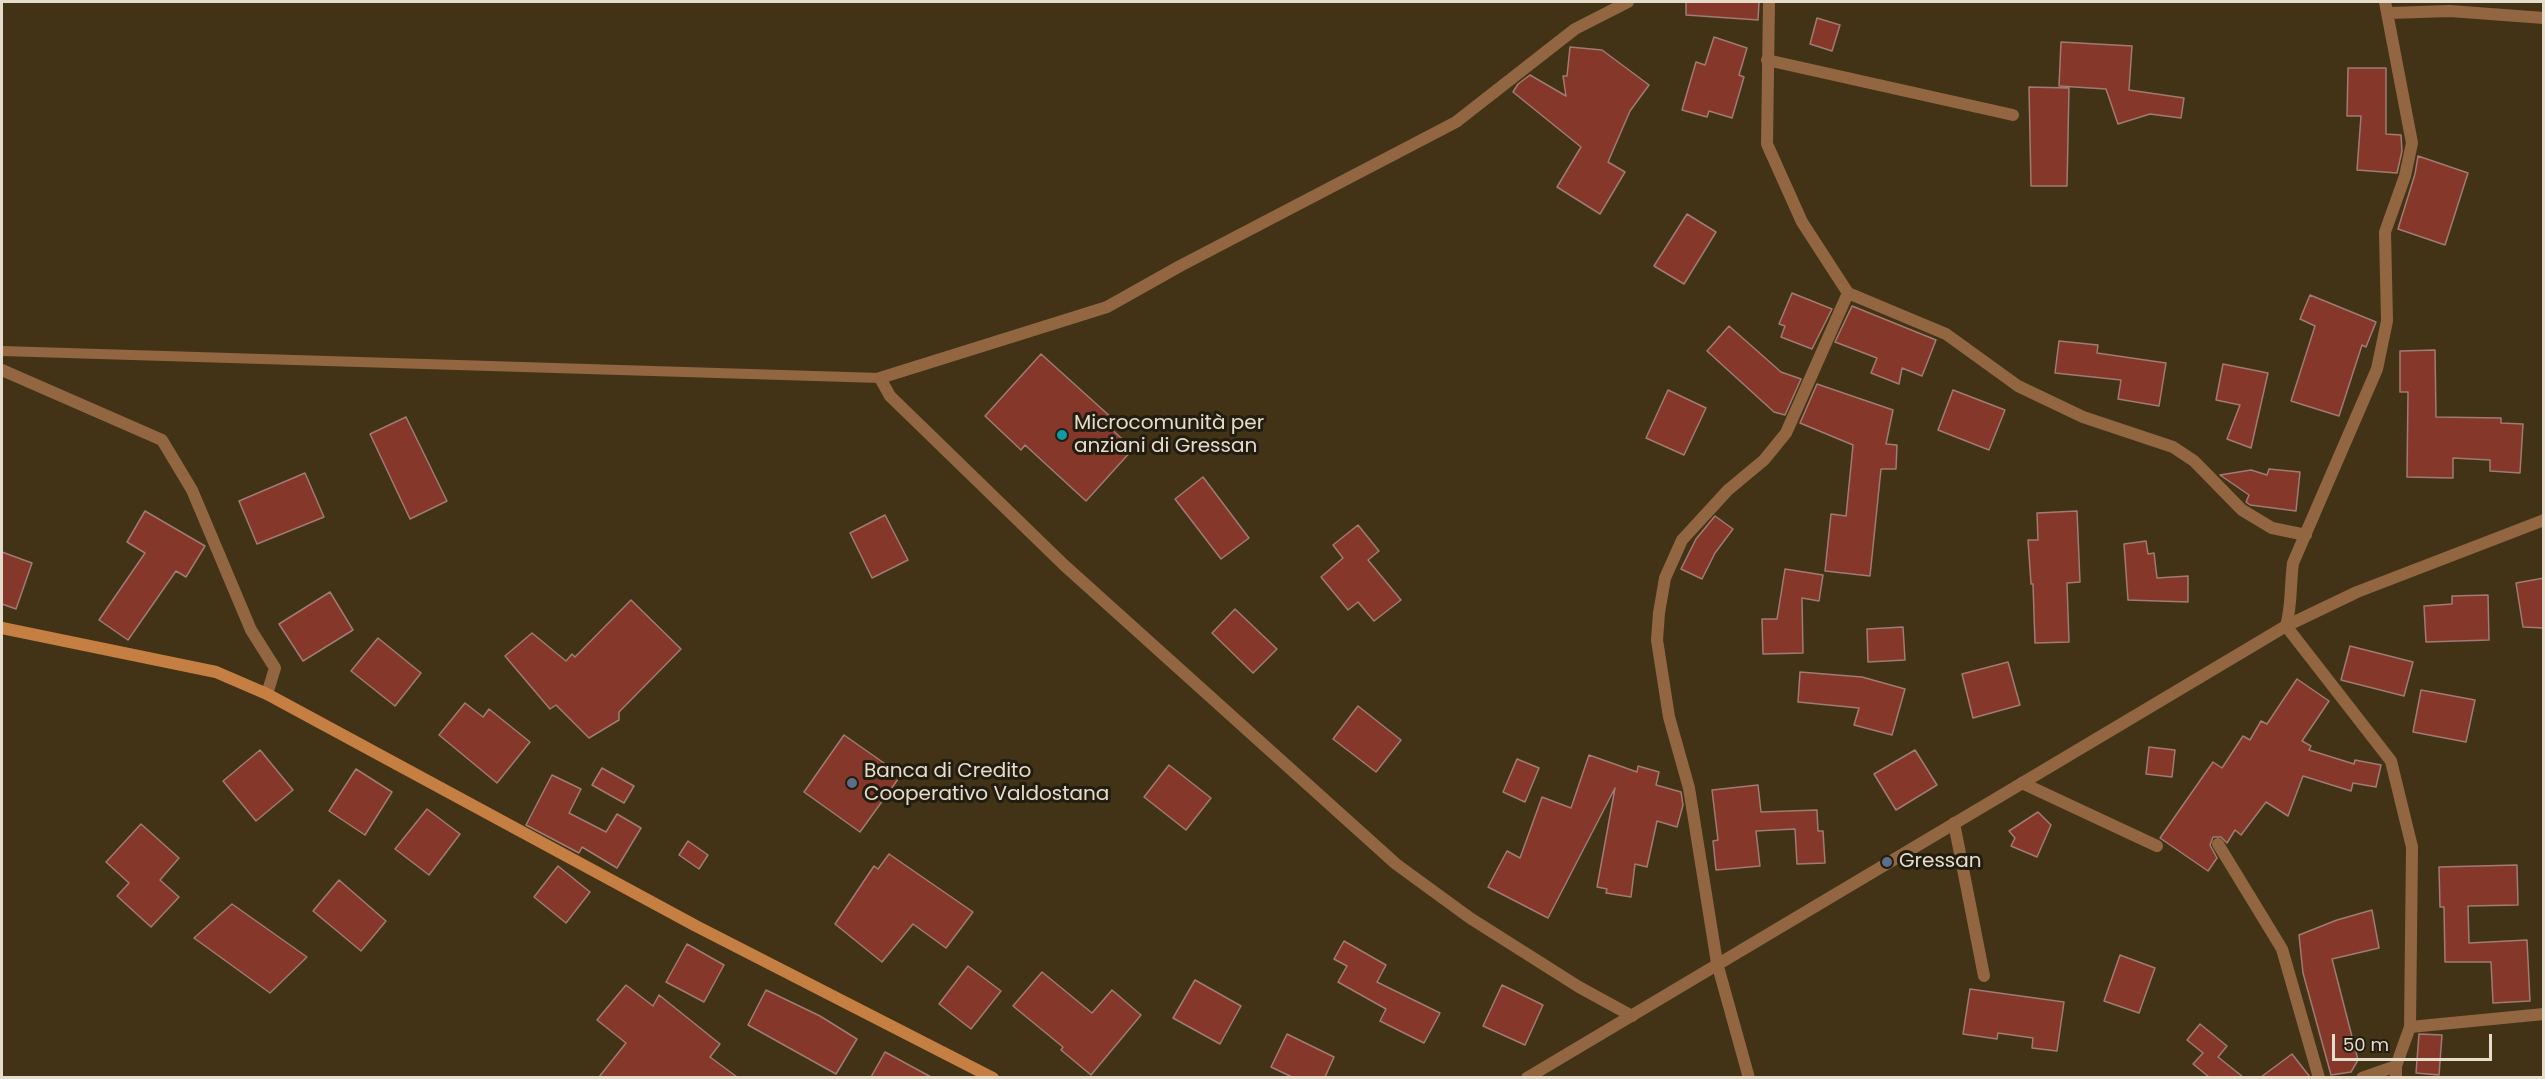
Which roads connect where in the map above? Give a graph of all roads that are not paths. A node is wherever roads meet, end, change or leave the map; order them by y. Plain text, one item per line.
1 (1628, 2) edge
2 (1769, 2) edge
3 (2387, 7) edge
4 (2544, 18) edge
5 (1767, 60) junction
6 (2013, 115) dead end
7 (1848, 293) junction
8 (2, 351) edge
9 (2, 370) edge
10 (880, 378) junction
11 (2544, 520) edge
12 (2306, 536) junction
13 (2286, 626) junction
14 (2, 628) edge
15 (267, 694) junction
16 (2022, 783) junction
17 (1954, 823) junction
18 (2218, 844) dead end
19 (2157, 846) dead end
20 (1717, 963) junction
21 (1984, 976) dead end
22 (2544, 1014) edge
23 (1632, 1016) junction
24 (2410, 1027) junction
25 (2396, 1072) edge
26 (975, 1074) edge
27 (993, 1077) edge
28 (1527, 1077) edge
29 (1749, 1077) edge
30 (2319, 1077) edge
31 (2362, 1077) edge

1 - 10 street
2 - 5 street
3 - 4 street
3 - 12 street
5 - 6 street
5 - 7 street
7 - 12 street
7 - 20 street
8 - 10 lane
9 - 15 street
10 - 23 street
11 - 13 street
12 - 13 street
13 - 16 street
13 - 24 street
14 - 15 main road
15 - 26 main road
16 - 17 street
16 - 19 street
17 - 20 street
17 - 21 street
18 - 30 street
20 - 23 street
20 - 29 street
22 - 24 street
23 - 28 street
24 - 25 street
25 - 31 street
26 - 27 main road

